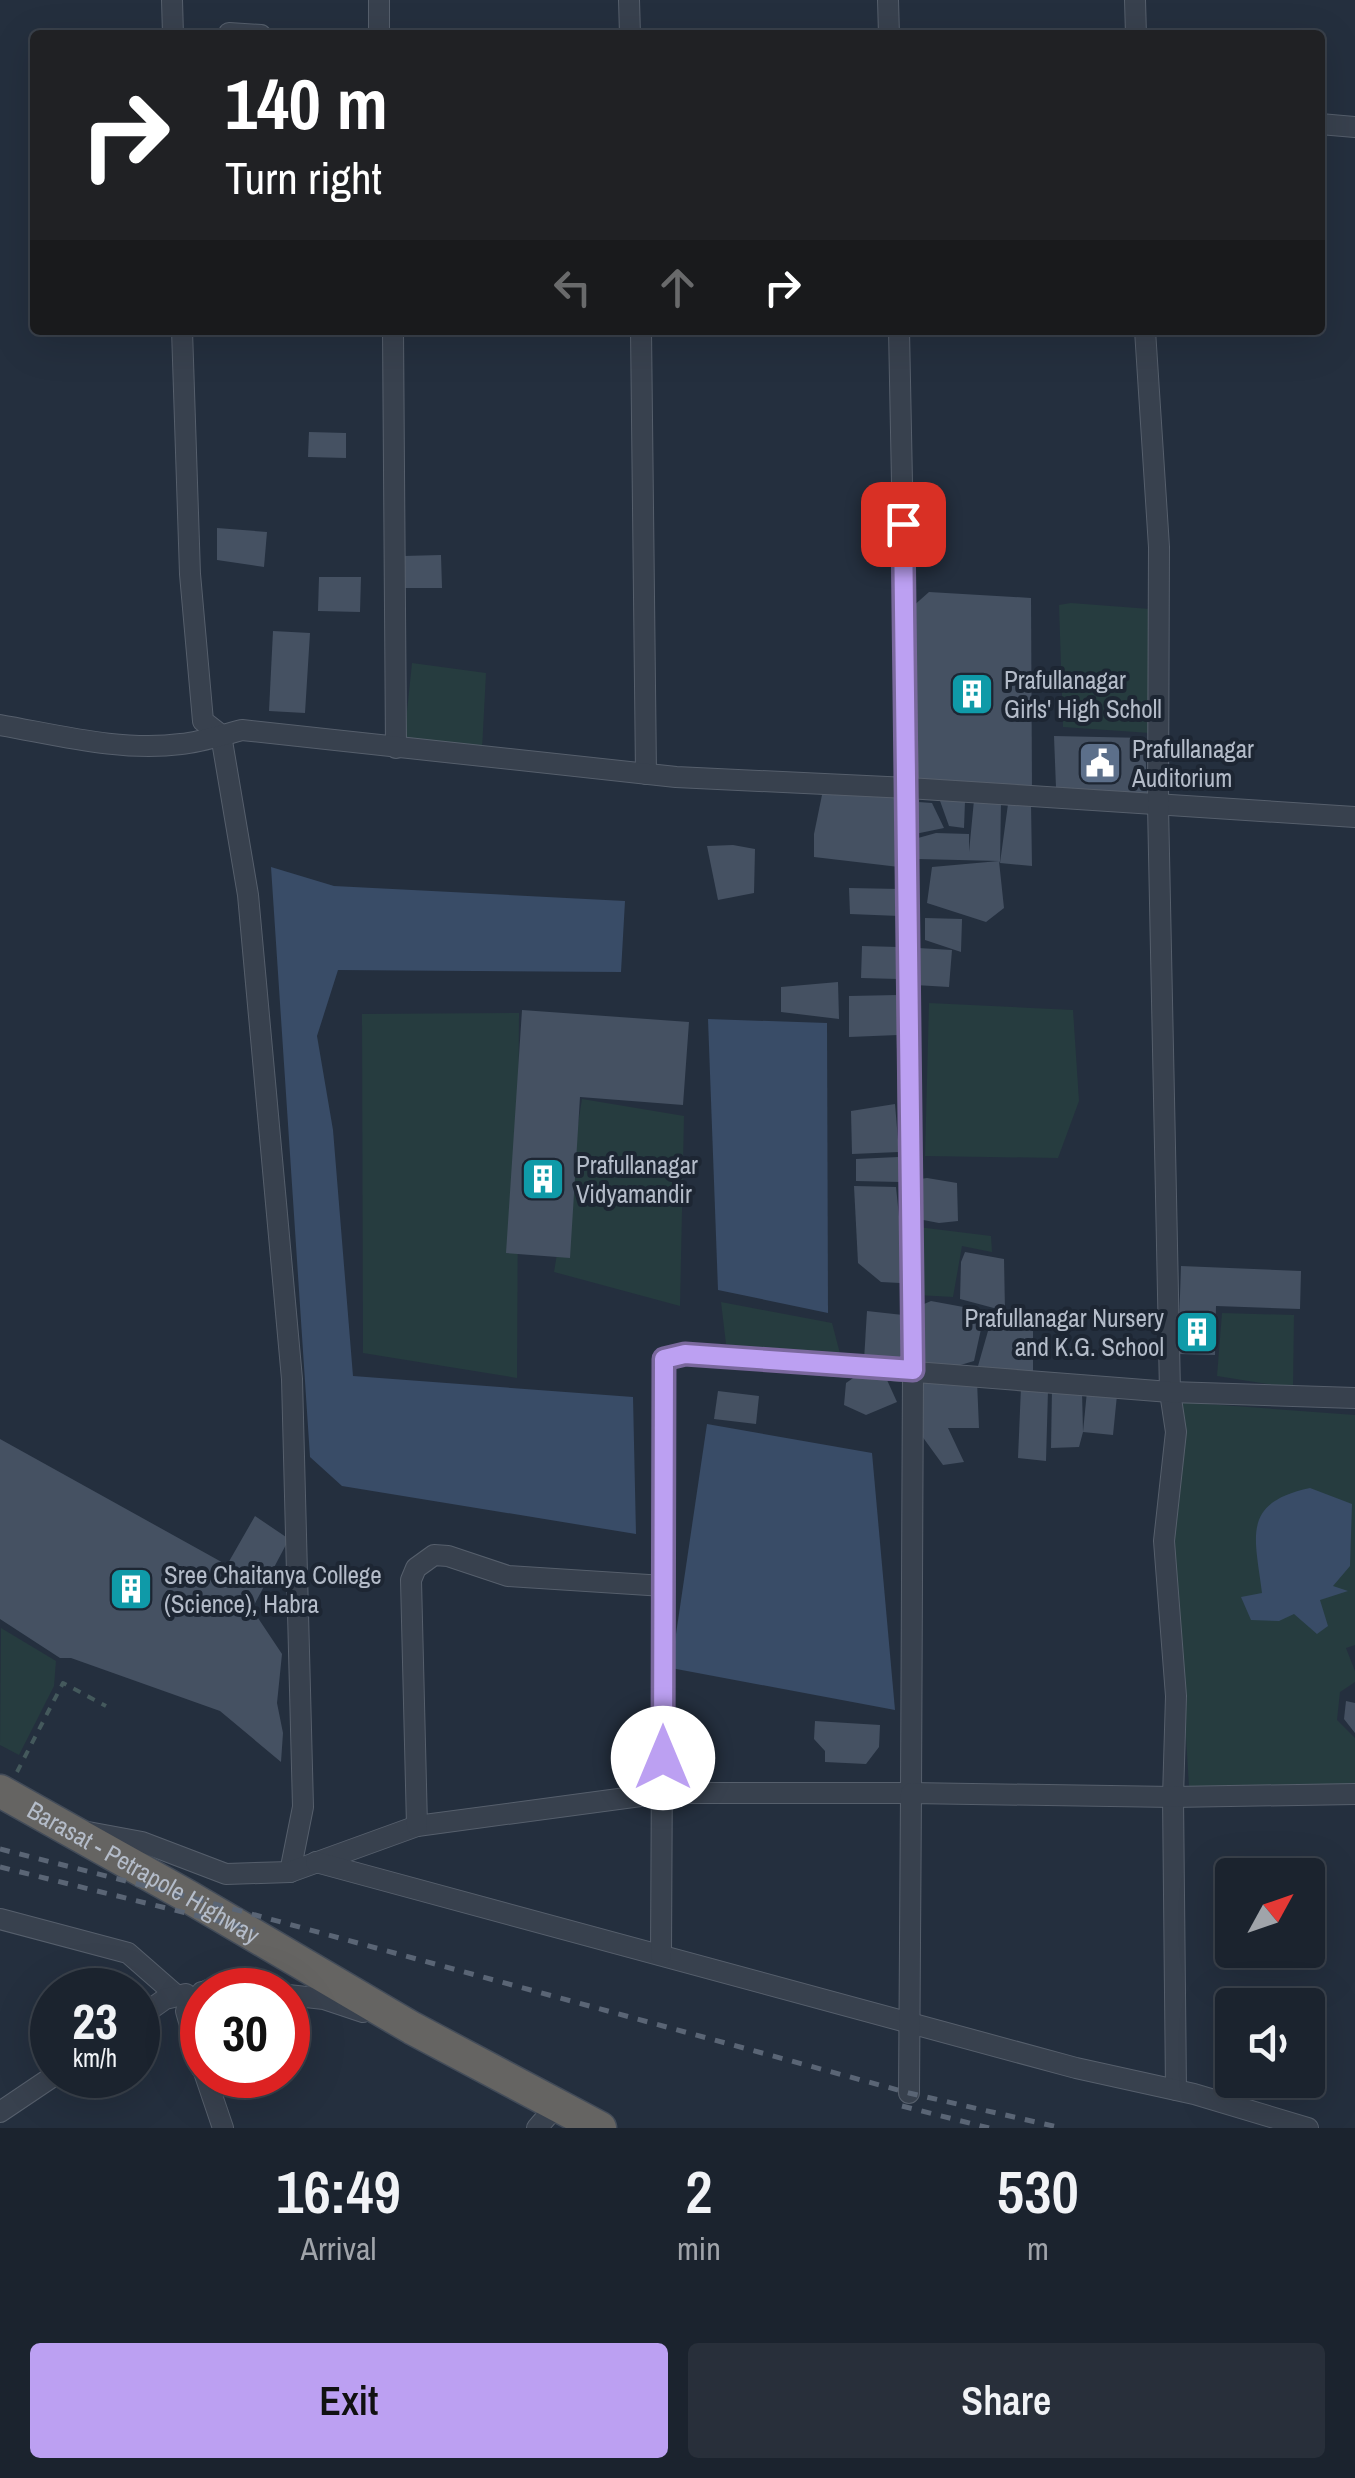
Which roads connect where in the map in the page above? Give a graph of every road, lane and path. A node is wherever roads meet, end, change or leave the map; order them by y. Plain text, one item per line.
1 (172, 0) edge
2 (378, 0) edge
3 (629, 0) edge
4 (888, 0) edge
5 (1134, 0) edge
6 (173, 30) edge
7 (379, 30) edge
8 (630, 30) edge
9 (889, 30) edge
10 (1136, 30) edge
11 (1325, 124) edge
12 (1355, 126) edge
13 (182, 335) edge
14 (393, 335) edge
15 (641, 335) edge
16 (898, 335) edge
17 (1145, 335) edge
18 (0, 725) edge
19 (222, 735) junction
20 (396, 748) junction
21 (646, 774) junction
22 (908, 788) junction
23 (1158, 805) junction
24 (1355, 816) edge
25 (913, 1370) junction
26 (1170, 1392) junction
27 (1355, 1398) edge
28 (664, 1586) junction
29 (106, 1706) dead end
30 (3, 1792) edge
31 (663, 1793) junction
32 (911, 1793) junction
33 (1355, 1794) edge
34 (1173, 1797) junction
35 (417, 1826) junction
36 (66, 1829) junction
37 (316, 1862) junction
38 (290, 1872) junction
39 (0, 1919) edge
40 (662, 1955) junction
41 (176, 1995) junction
42 (180, 1995) edge
43 (310, 1997) edge
44 (160, 2005) edge
45 (909, 2021) junction
46 (412, 2028) junction
47 (1176, 2090) junction
48 (30, 2091) edge
49 (909, 2093) dead end
50 (213, 2098) edge
51 (0, 2112) edge
52 (547, 2116) edge
53 (223, 2128) edge
54 (600, 2128) edge
55 (1308, 2128) edge

1 - 6 street
2 - 7 street
3 - 8 street
4 - 9 street
5 - 10 street
11 - 12 street
13 - 19 street
14 - 20 street
15 - 21 street
16 - 22 street
17 - 23 street
18 - 19 street
19 - 20 street
19 - 38 street
20 - 21 street
21 - 22 street
22 - 23 street
22 - 25 street
23 - 24 street
23 - 26 street
25 - 26 street
25 - 28 street
25 - 32 street
26 - 27 street
26 - 34 street
28 - 31 street
28 - 35 street
29 - 30 path
30 - 36 highway, Barasat - Petrapole Highway
31 - 32 street
31 - 35 street
31 - 40 street
32 - 34 street
32 - 45 street
33 - 34 street
34 - 47 street
35 - 37 street
36 - 38 street
36 - 46 highway, Barasat - Petrapole Highway
37 - 38 street
37 - 40 street
39 - 41 street
40 - 45 street
41 - 42 street
41 - 44 street
43 - 46 street
45 - 47 street
45 - 49 street
46 - 52 highway, Barasat - Petrapole Highway
47 - 55 street
48 - 51 street
50 - 53 street
52 - 54 highway, Barasat - Petrapole Highway

